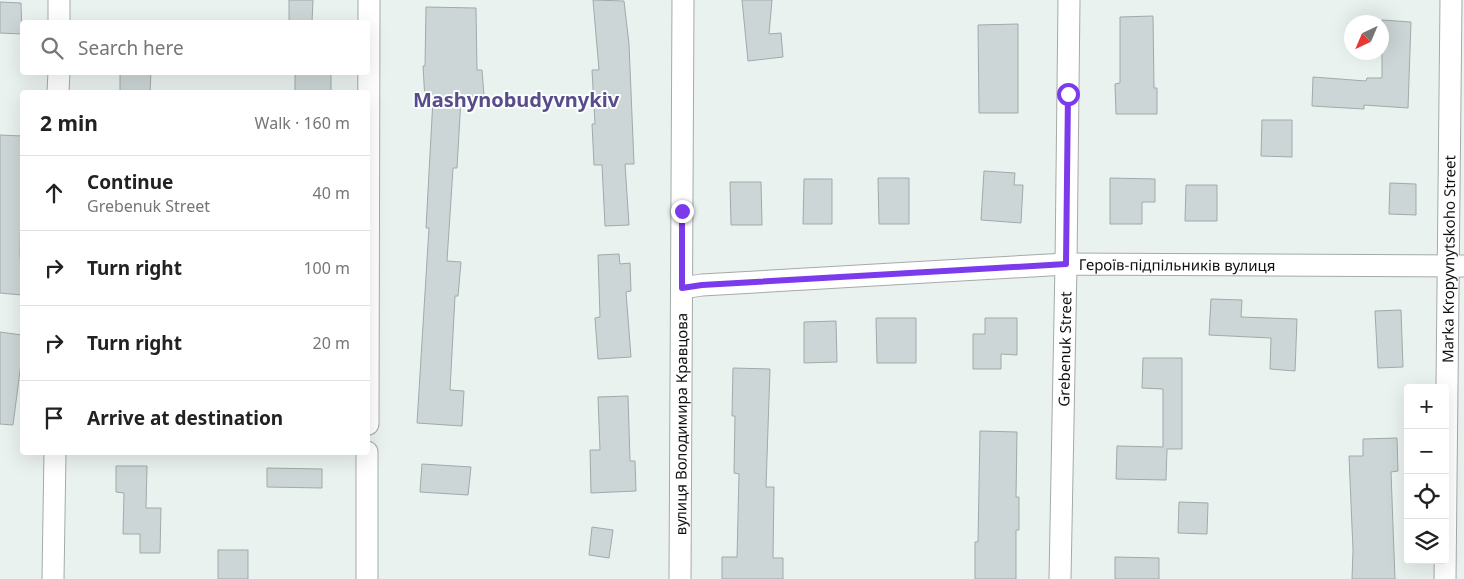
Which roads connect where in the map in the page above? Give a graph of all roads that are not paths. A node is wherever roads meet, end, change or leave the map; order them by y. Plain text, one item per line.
1 (59, 0) edge
2 (369, 0) edge
3 (683, 0) edge
4 (1070, 0) edge
5 (1451, 0) edge
6 (59, 20) edge
7 (369, 20) edge
8 (59, 75) edge
9 (369, 75) edge
10 (58, 90) edge
11 (369, 90) edge
12 (1066, 264) junction
13 (1456, 266) edge
14 (682, 288) junction
15 (55, 455) edge
16 (367, 455) edge
17 (53, 579) edge
18 (367, 579) edge
19 (680, 579) edge
20 (1060, 579) edge
21 (1446, 579) edge

1 - 6 street
2 - 7 street
3 - 14 street, вулиця Володимира Кравцова
4 - 12 street, Grebenuk Street
5 - 13 street, Marka Kropyvnytskoho Street
8 - 10 street
9 - 11 street
12 - 13 street, Героїв-підпільників вулиця
12 - 14 street, Героїв-підпільників вулиця
12 - 20 street, Grebenuk Street
13 - 21 street, Marka Kropyvnytskoho Street
14 - 19 street, вулиця Володимира Кравцова
15 - 17 street
16 - 18 street

